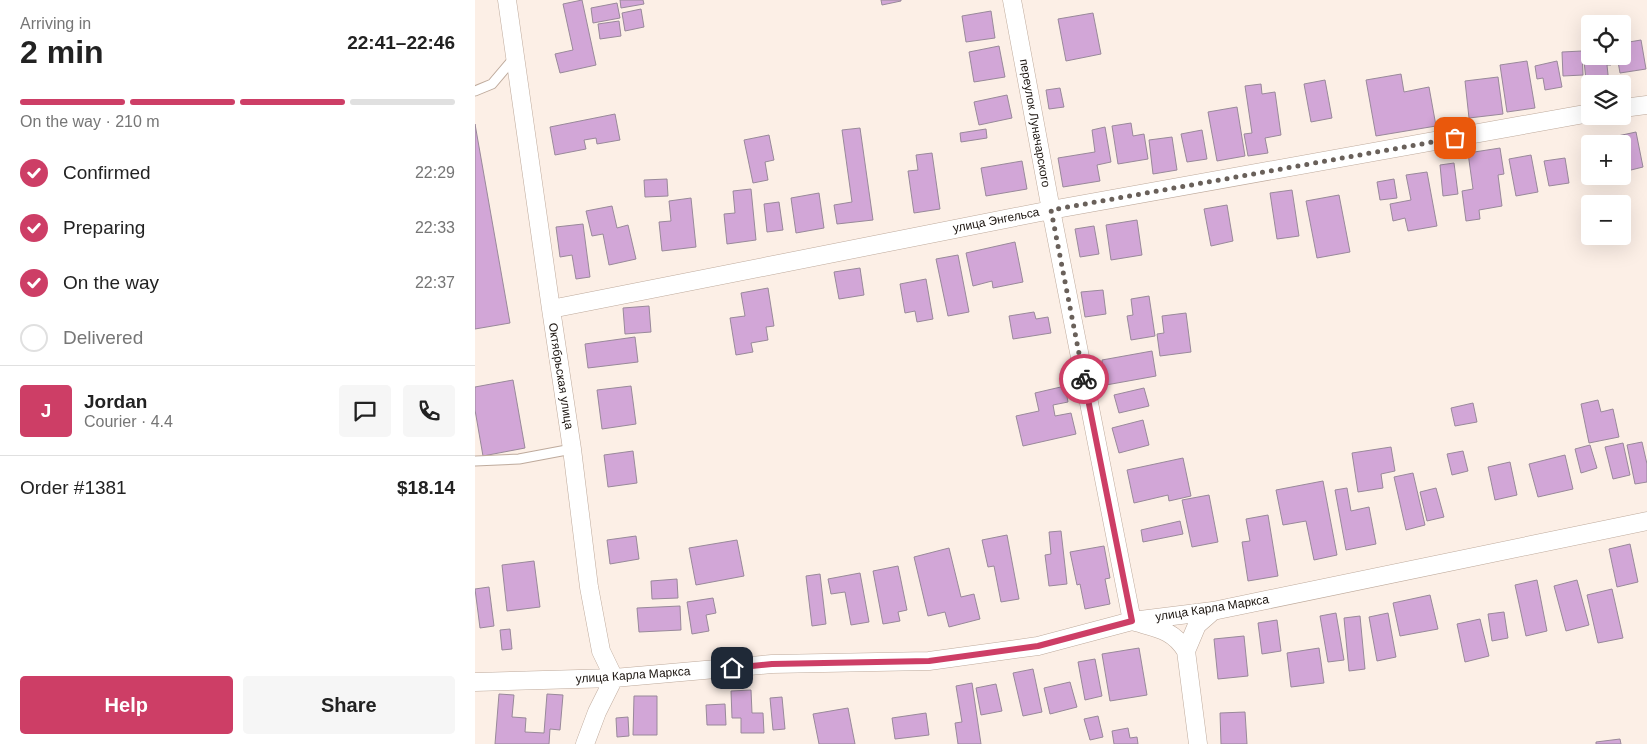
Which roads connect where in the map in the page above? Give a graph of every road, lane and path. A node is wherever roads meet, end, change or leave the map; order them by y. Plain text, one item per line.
1 (507, 0) edge
2 (1012, 0) edge
3 (515, 56) junction
4 (475, 91) edge
5 (1647, 105) edge
6 (1631, 107) edge
7 (1581, 115) edge
8 (1051, 210) junction
9 (551, 308) junction
10 (572, 449) junction
11 (475, 461) edge
12 (1647, 521) edge
13 (1213, 611) junction
14 (1132, 621) junction
15 (1186, 651) junction
16 (613, 678) junction
17 (475, 682) edge
18 (585, 744) edge
19 (1198, 744) edge

1 - 3 street, Октябрьская улица
2 - 8 street, переулок Луначарского
3 - 4 lane
3 - 9 street, Октябрьская улица
5 - 6 street
7 - 8 street, улица Энгельса
8 - 9 street, улица Энгельса
8 - 14 street, переулок Луначарского
9 - 10 street, Октябрьская улица
10 - 11 lane
10 - 16 street, Октябрьская улица
12 - 13 street, улица Карла Маркса
13 - 14 street, улица Карла Маркса
13 - 15 street
14 - 15 street
14 - 16 street, улица Карла Маркса
15 - 19 street
16 - 17 street, улица Карла Маркса
16 - 18 street

